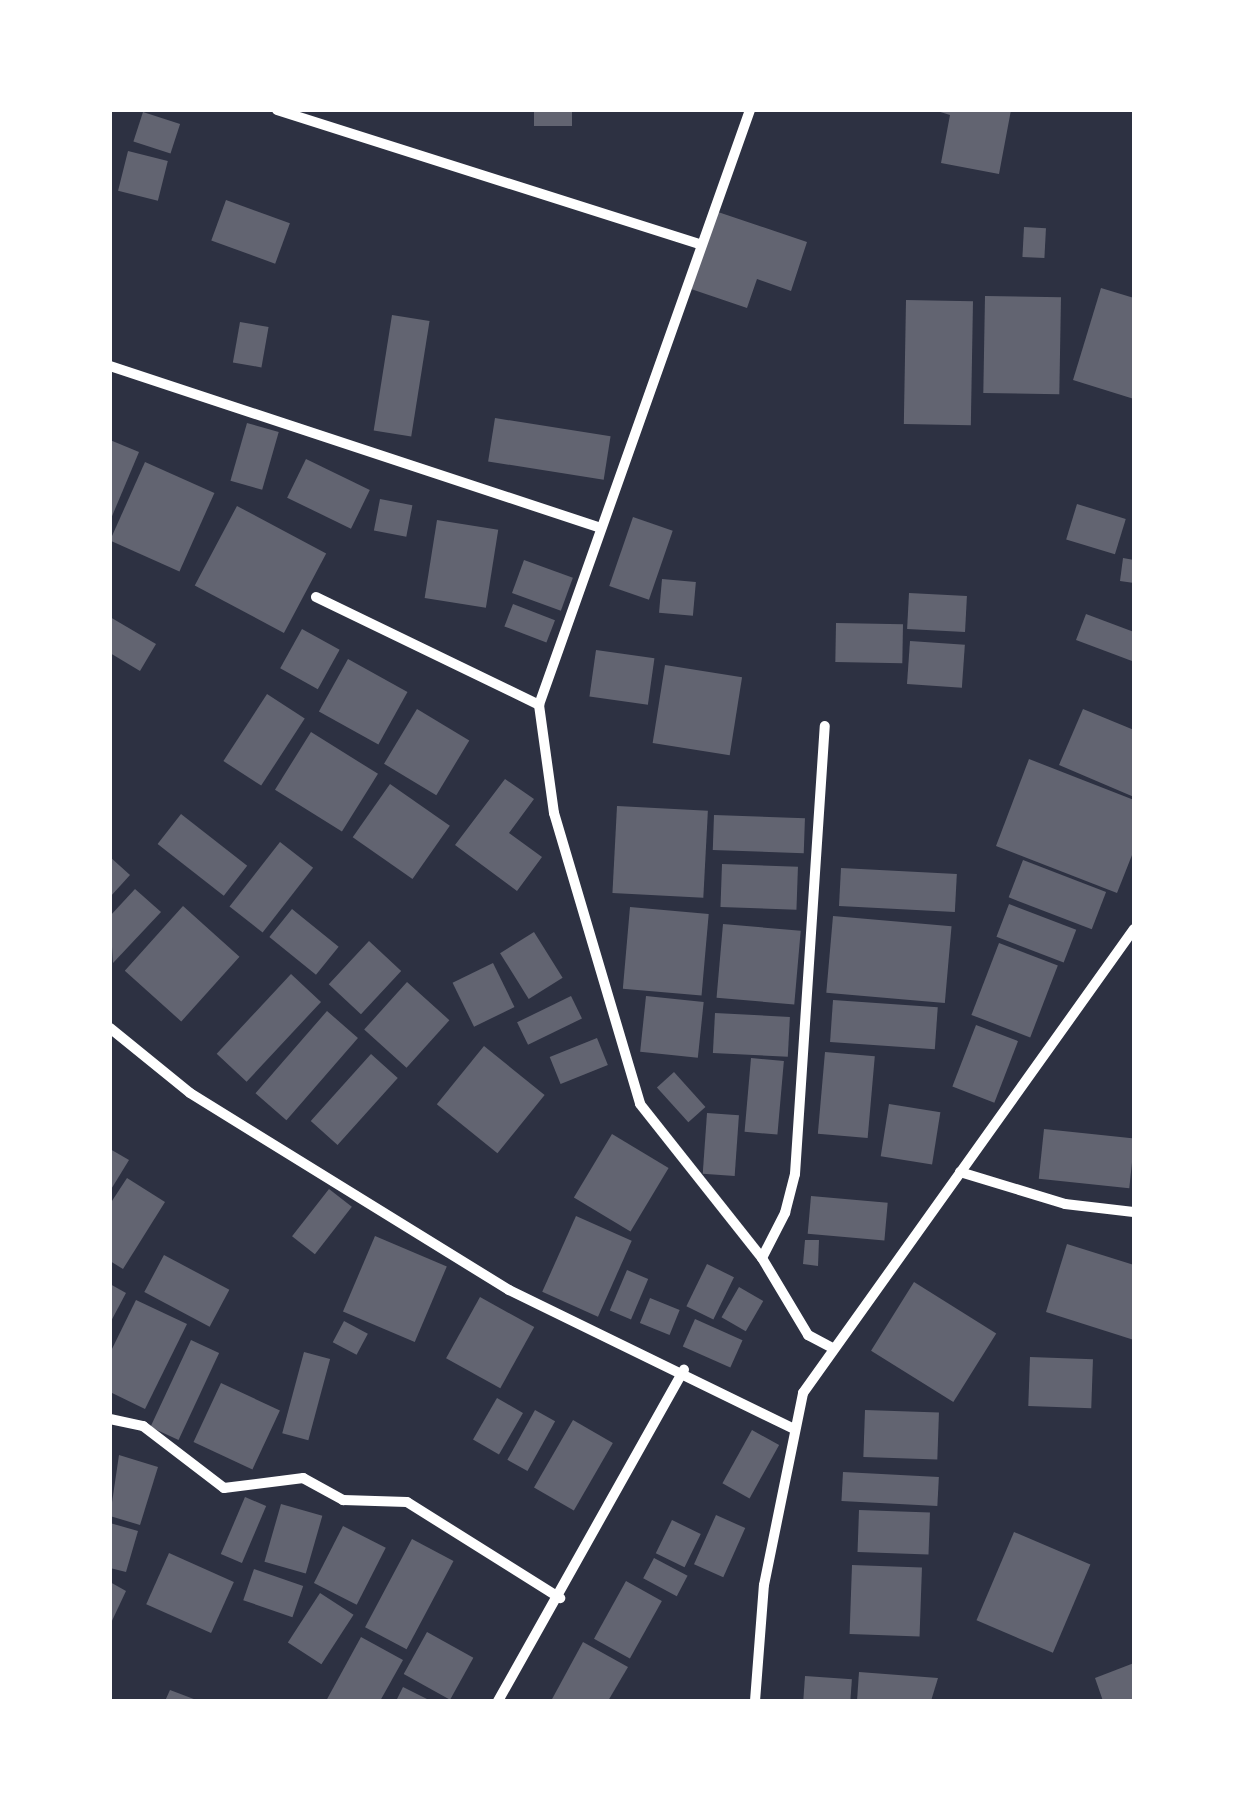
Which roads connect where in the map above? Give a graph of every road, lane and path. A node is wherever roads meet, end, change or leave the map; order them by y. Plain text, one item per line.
1 (277, 110) edge
2 (750, 110) edge
3 (699, 244) junction
4 (110, 366) edge
5 (602, 528) junction
6 (316, 597) dead end
7 (538, 705) junction
8 (825, 726) dead end
9 (1134, 929) edge
10 (110, 1028) edge
11 (960, 1172) junction
12 (1134, 1212) edge
13 (762, 1258) junction
14 (832, 1348) junction
15 (684, 1370) junction
16 (110, 1419) edge
17 (792, 1428) junction
18 (560, 1598) junction
19 (498, 1701) edge
20 (755, 1701) edge

1 - 3 street
2 - 3 street
3 - 5 street
4 - 5 street
5 - 7 street
6 - 7 street
7 - 13 street
8 - 13 street
9 - 11 street
10 - 15 street
11 - 12 street
11 - 14 street
13 - 14 street
14 - 17 street
15 - 17 street
15 - 18 street
16 - 18 street
17 - 20 street
18 - 19 street

